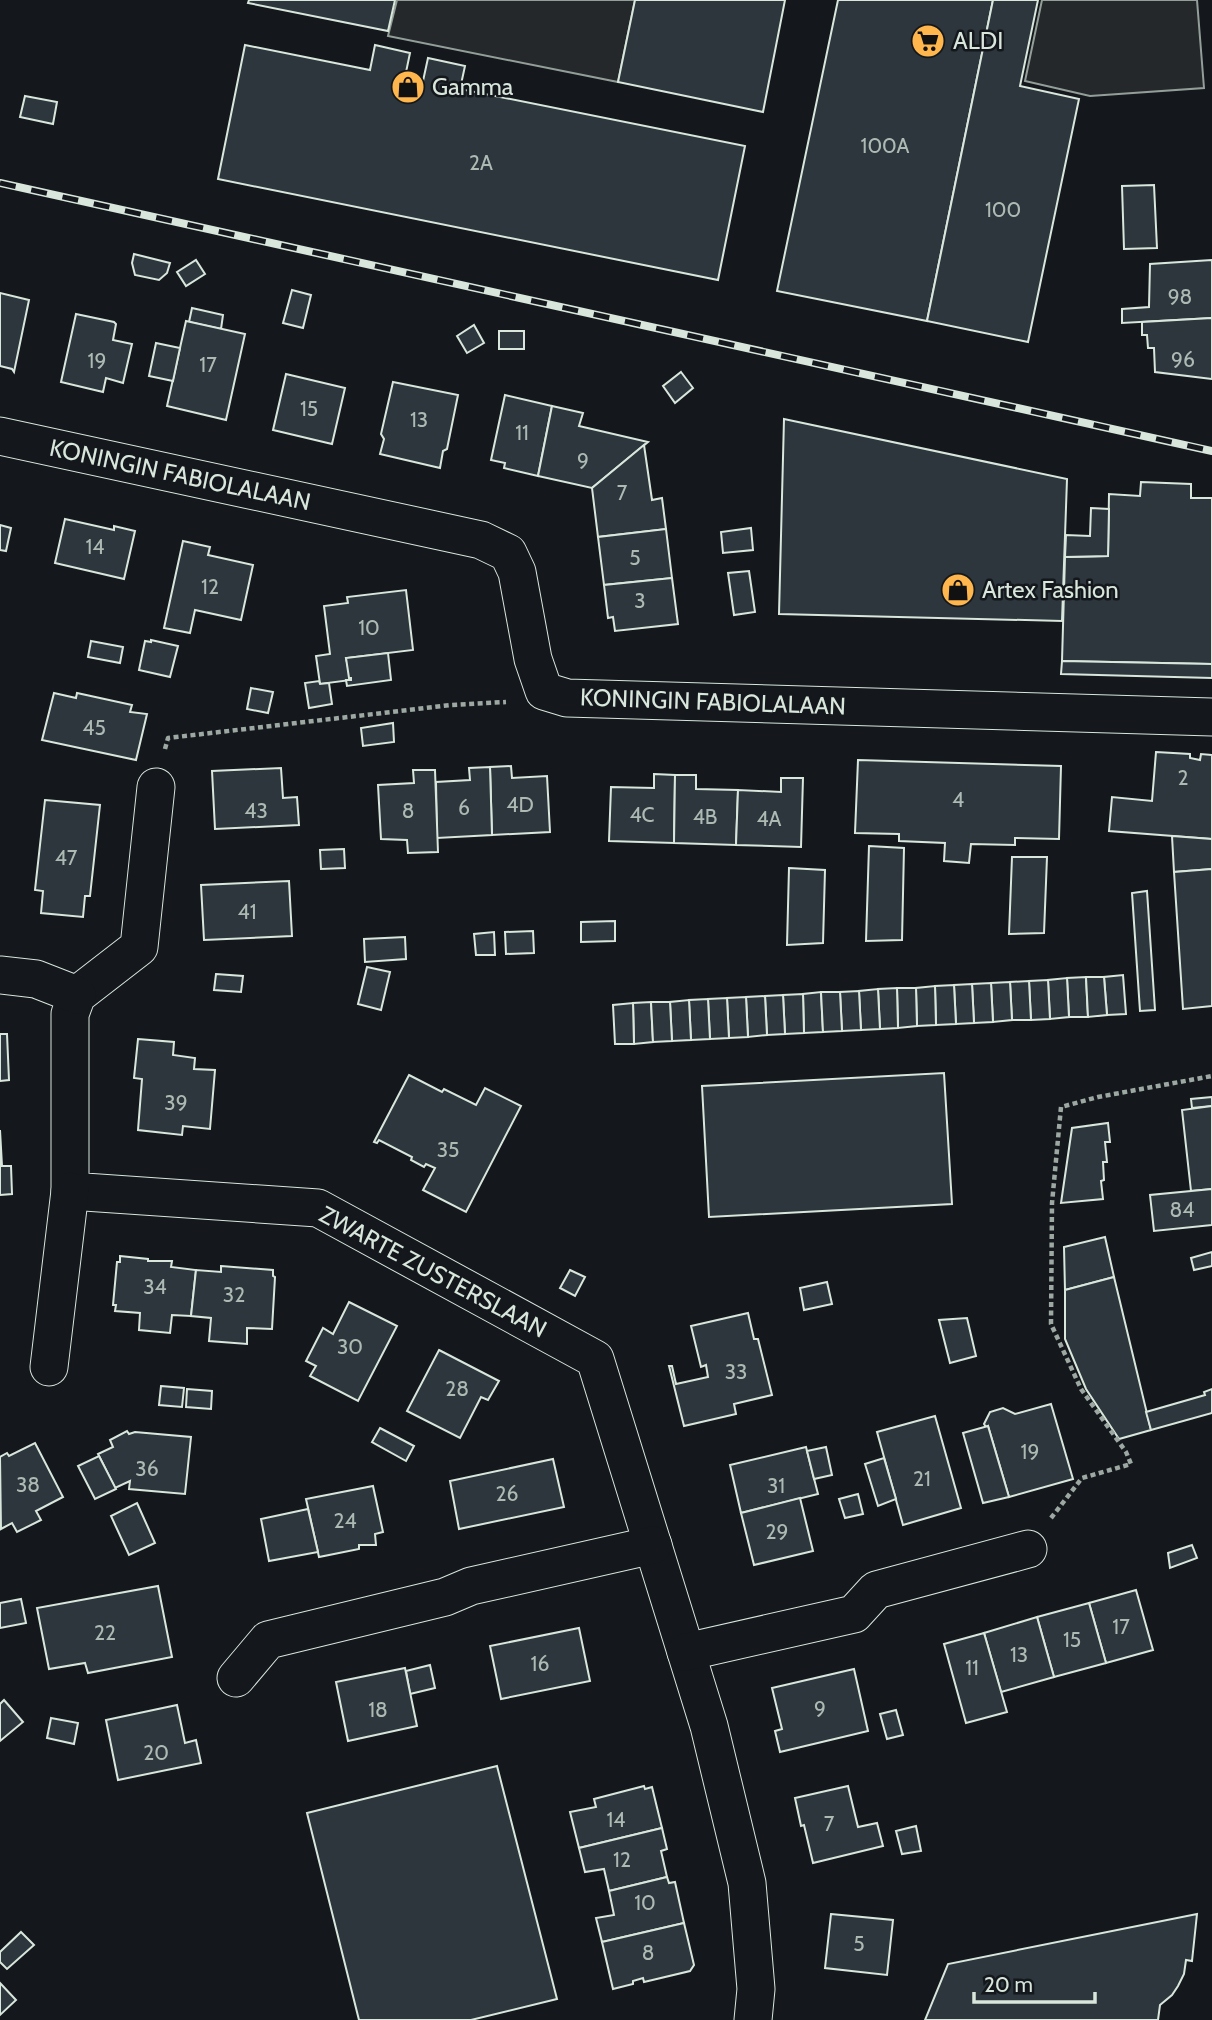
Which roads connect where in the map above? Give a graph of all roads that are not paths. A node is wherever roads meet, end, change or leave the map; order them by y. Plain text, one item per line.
1 (0, 436) edge
2 (1212, 716) edge
3 (156, 787) road end
4 (0, 975) edge
5 (77, 995) junction
6 (70, 1191) junction
7 (49, 1367) dead end
8 (653, 1545) junction
9 (1028, 1549) road end
10 (686, 1652) junction
11 (236, 1678) dead end
12 (753, 2020) edge

1 - 2 street, KONINGIN FABIOLALAAN
3 - 5 street
4 - 5 street
5 - 6 street
6 - 7 street
6 - 8 street, ZWARTE ZUSTERSLAAN
8 - 10 street, ZWARTE ZUSTERSLAAN
8 - 11 street
9 - 10 street
10 - 12 street, ZWARTE ZUSTERSLAAN

